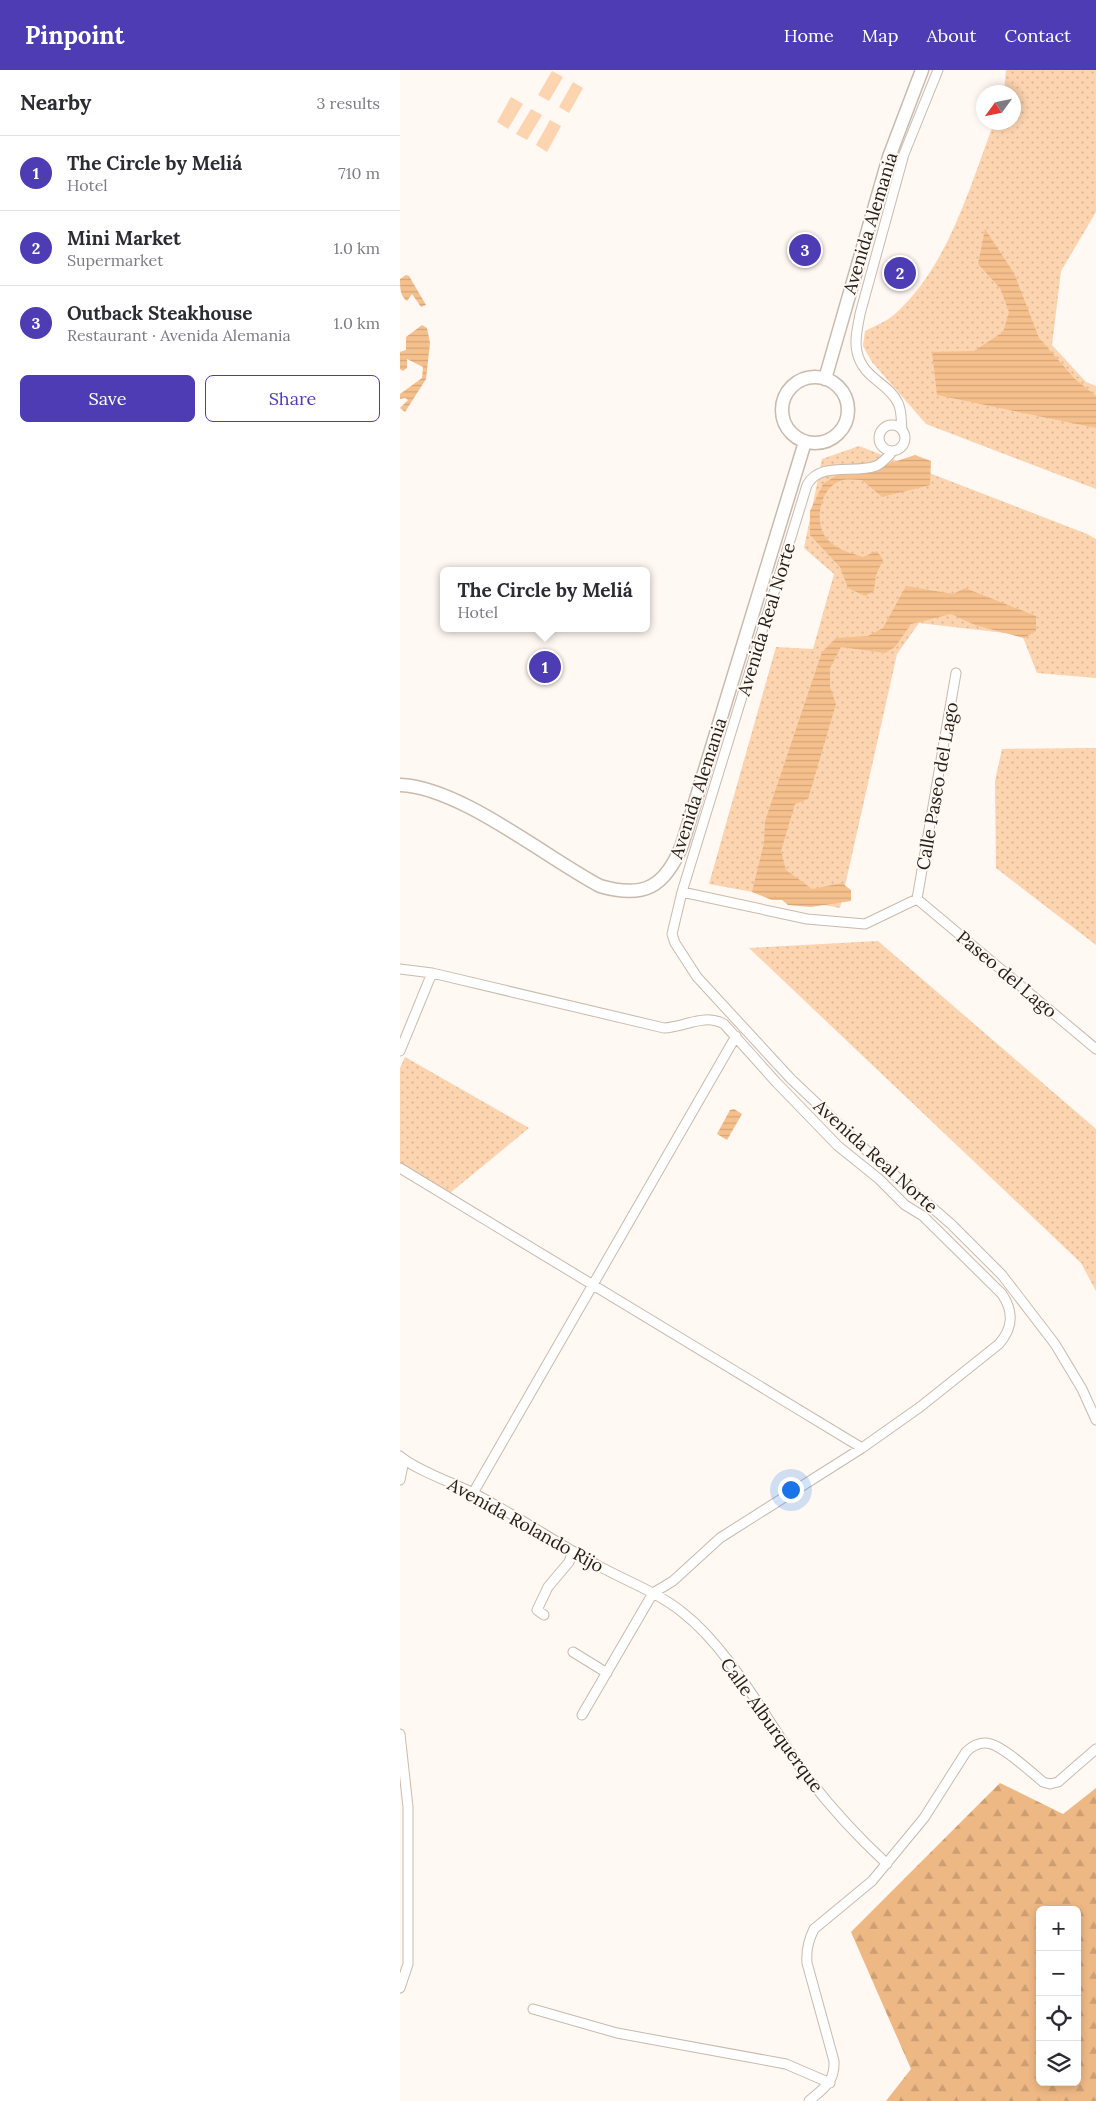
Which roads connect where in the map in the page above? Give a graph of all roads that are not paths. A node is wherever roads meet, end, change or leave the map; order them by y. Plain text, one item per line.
1 (922, 70) edge
2 (938, 70) edge
3 (825, 379) junction
4 (901, 414) junction
5 (892, 425) junction
6 (902, 430) junction
7 (805, 442) junction
8 (883, 447) junction
9 (893, 451) junction
10 (885, 459) junction
11 (956, 673) dead end
12 (400, 784) edge
13 (682, 892) junction
14 (917, 898) junction
15 (400, 968) edge
16 (432, 973) junction
17 (736, 1036) junction
18 (1096, 1050) edge
19 (400, 1051) edge
20 (400, 1168) edge
21 (594, 1285) junction
22 (1096, 1420) edge
23 (862, 1448) junction
24 (402, 1458) edge
25 (400, 1480) edge
26 (473, 1493) junction
27 (573, 1551) junction
28 (653, 1593) junction
29 (544, 1615) dead end
30 (573, 1652) dead end
31 (607, 1673) junction
32 (582, 1715) dead end
33 (400, 1734) edge
34 (1096, 1749) edge
35 (887, 1864) junction
36 (400, 1988) edge
37 (533, 2009) dead end
38 (830, 2083) junction
39 (809, 2101) edge

1 - 3 street, Avenida Alemania
2 - 4 street
3 - 7 street
3 - 7 street
4 - 5 street
4 - 6 street
5 - 6 street
5 - 8 street
6 - 9 street
7 - 12 street, Avenida Alemania
8 - 9 street
8 - 10 street
9 - 10 street, Avenida Real Norte
10 - 13 street, Avenida Real Norte
11 - 14 street, Calle Paseo del Lago
13 - 14 street
13 - 22 street, Avenida Real Norte
14 - 18 street, Paseo del Lago
15 - 16 street
16 - 17 street
16 - 19 street
17 - 21 street
17 - 23 street
20 - 21 street
21 - 23 street
21 - 26 street
23 - 28 street
24 - 25 street
24 - 26 street, Avenida Rolando Rijo
26 - 27 street, Avenida Rolando Rijo
27 - 28 street, Avenida Rolando Rijo
27 - 29 street
28 - 31 street
28 - 35 street, Calle Alburquerque
30 - 31 street
31 - 32 street
33 - 36 street
34 - 35 street
35 - 38 street
37 - 38 street
38 - 39 street

